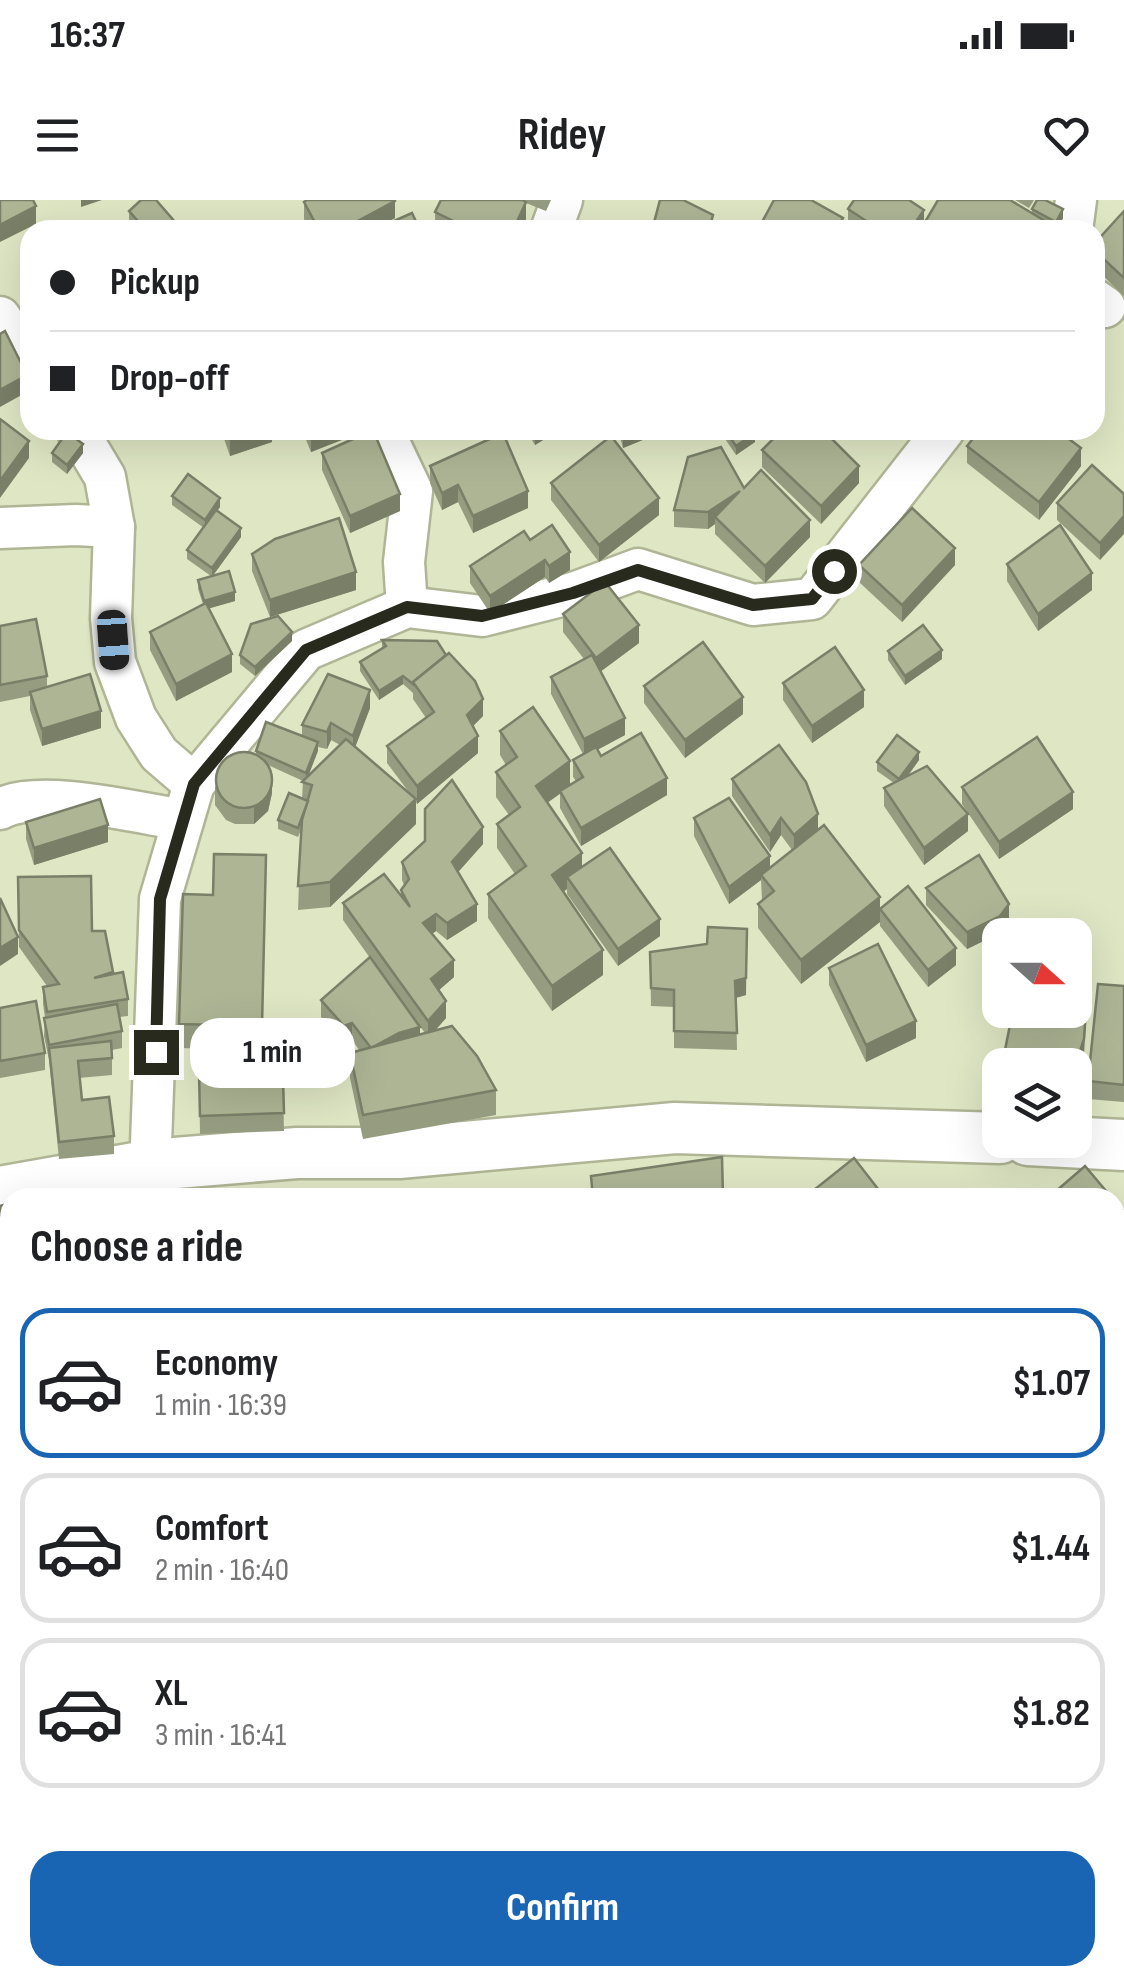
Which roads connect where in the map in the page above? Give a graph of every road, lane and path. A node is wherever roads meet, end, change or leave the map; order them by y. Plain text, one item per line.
1 (0, 317) edge
2 (20, 348) edge
3 (83, 440) edge
4 (388, 440) edge
5 (936, 440) edge
6 (114, 527) junction
7 (0, 528) edge
8 (407, 607) junction
9 (188, 802) junction
10 (0, 809) edge
11 (982, 1137) edge
12 (1092, 1144) edge
13 (1124, 1146) edge
14 (150, 1181) edge
15 (55, 1188) edge

1 - 2 street
3 - 6 street
4 - 8 street
5 - 8 street
6 - 7 street
6 - 9 street
8 - 9 street
9 - 10 street
9 - 14 street
11 - 14 street
12 - 13 street
14 - 15 street

